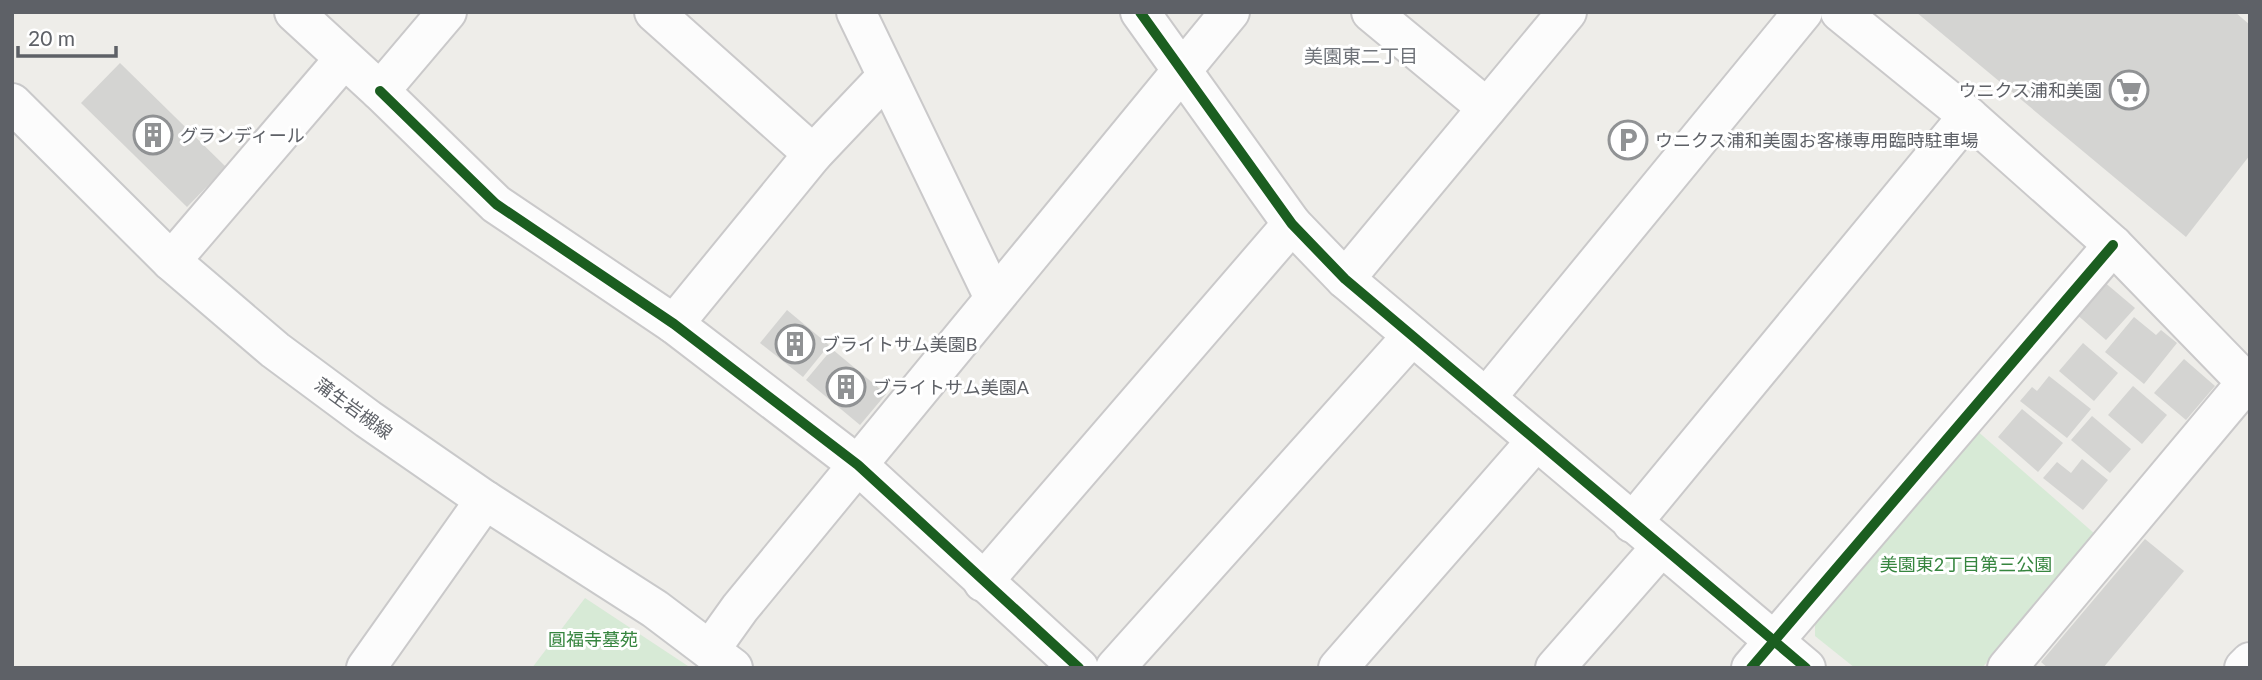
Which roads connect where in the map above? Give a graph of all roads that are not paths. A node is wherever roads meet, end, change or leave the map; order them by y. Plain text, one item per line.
1 (294, 12) edge
2 (447, 12) edge
3 (654, 12) edge
4 (856, 12) edge
5 (1140, 12) edge
6 (1230, 12) edge
7 (1371, 12) edge
8 (1567, 12) edge
9 (1802, 12) edge
10 (1840, 12) edge
11 (344, 59) junction
12 (1181, 70) junction
13 (886, 77) junction
14 (380, 91) junction
15 (12, 103) edge
16 (1487, 108) junction
17 (1968, 116) junction
18 (813, 154) junction
19 (1292, 225) junction
20 (2113, 245) junction
21 (171, 261) junction
22 (1345, 279) junction
23 (994, 298) junction
24 (674, 324) junction
25 (1412, 336) junction
26 (2248, 382) edge
27 (1486, 398) junction
28 (1535, 441) junction
29 (858, 465) junction
30 (485, 500) junction
31 (1632, 523) junction
32 (1661, 547) junction
33 (983, 582) junction
34 (1762, 654) edge
35 (722, 659) edge
36 (2250, 662) edge
37 (366, 668) edge
38 (1079, 668) edge
39 (1115, 668) edge
40 (1338, 668) edge
41 (1555, 668) edge
42 (1806, 668) edge
43 (2007, 668) edge
44 (2244, 668) edge

1 - 11 street
2 - 14 street
3 - 18 street
4 - 13 street
5 - 12 street
6 - 12 street
7 - 16 street
8 - 16 street
9 - 27 street
10 - 17 street
11 - 14 street
11 - 21 street
12 - 19 street
12 - 23 street
13 - 18 street
13 - 23 street
14 - 24 street
15 - 21 street, 蒲生岩槻線
16 - 22 street
17 - 20 street
17 - 31 street
18 - 24 street
19 - 22 street
19 - 33 street
20 - 26 street
20 - 34 street
21 - 30 street, 蒲生岩槻線
22 - 25 street
23 - 29 street
24 - 29 street
25 - 27 street
25 - 39 street
26 - 43 street
27 - 28 street
28 - 31 street
28 - 40 street
29 - 33 street
29 - 35 street
30 - 35 street, 蒲生岩槻線
30 - 37 street
31 - 32 street
32 - 34 street
32 - 41 street
33 - 38 street
34 - 42 street
36 - 44 street

